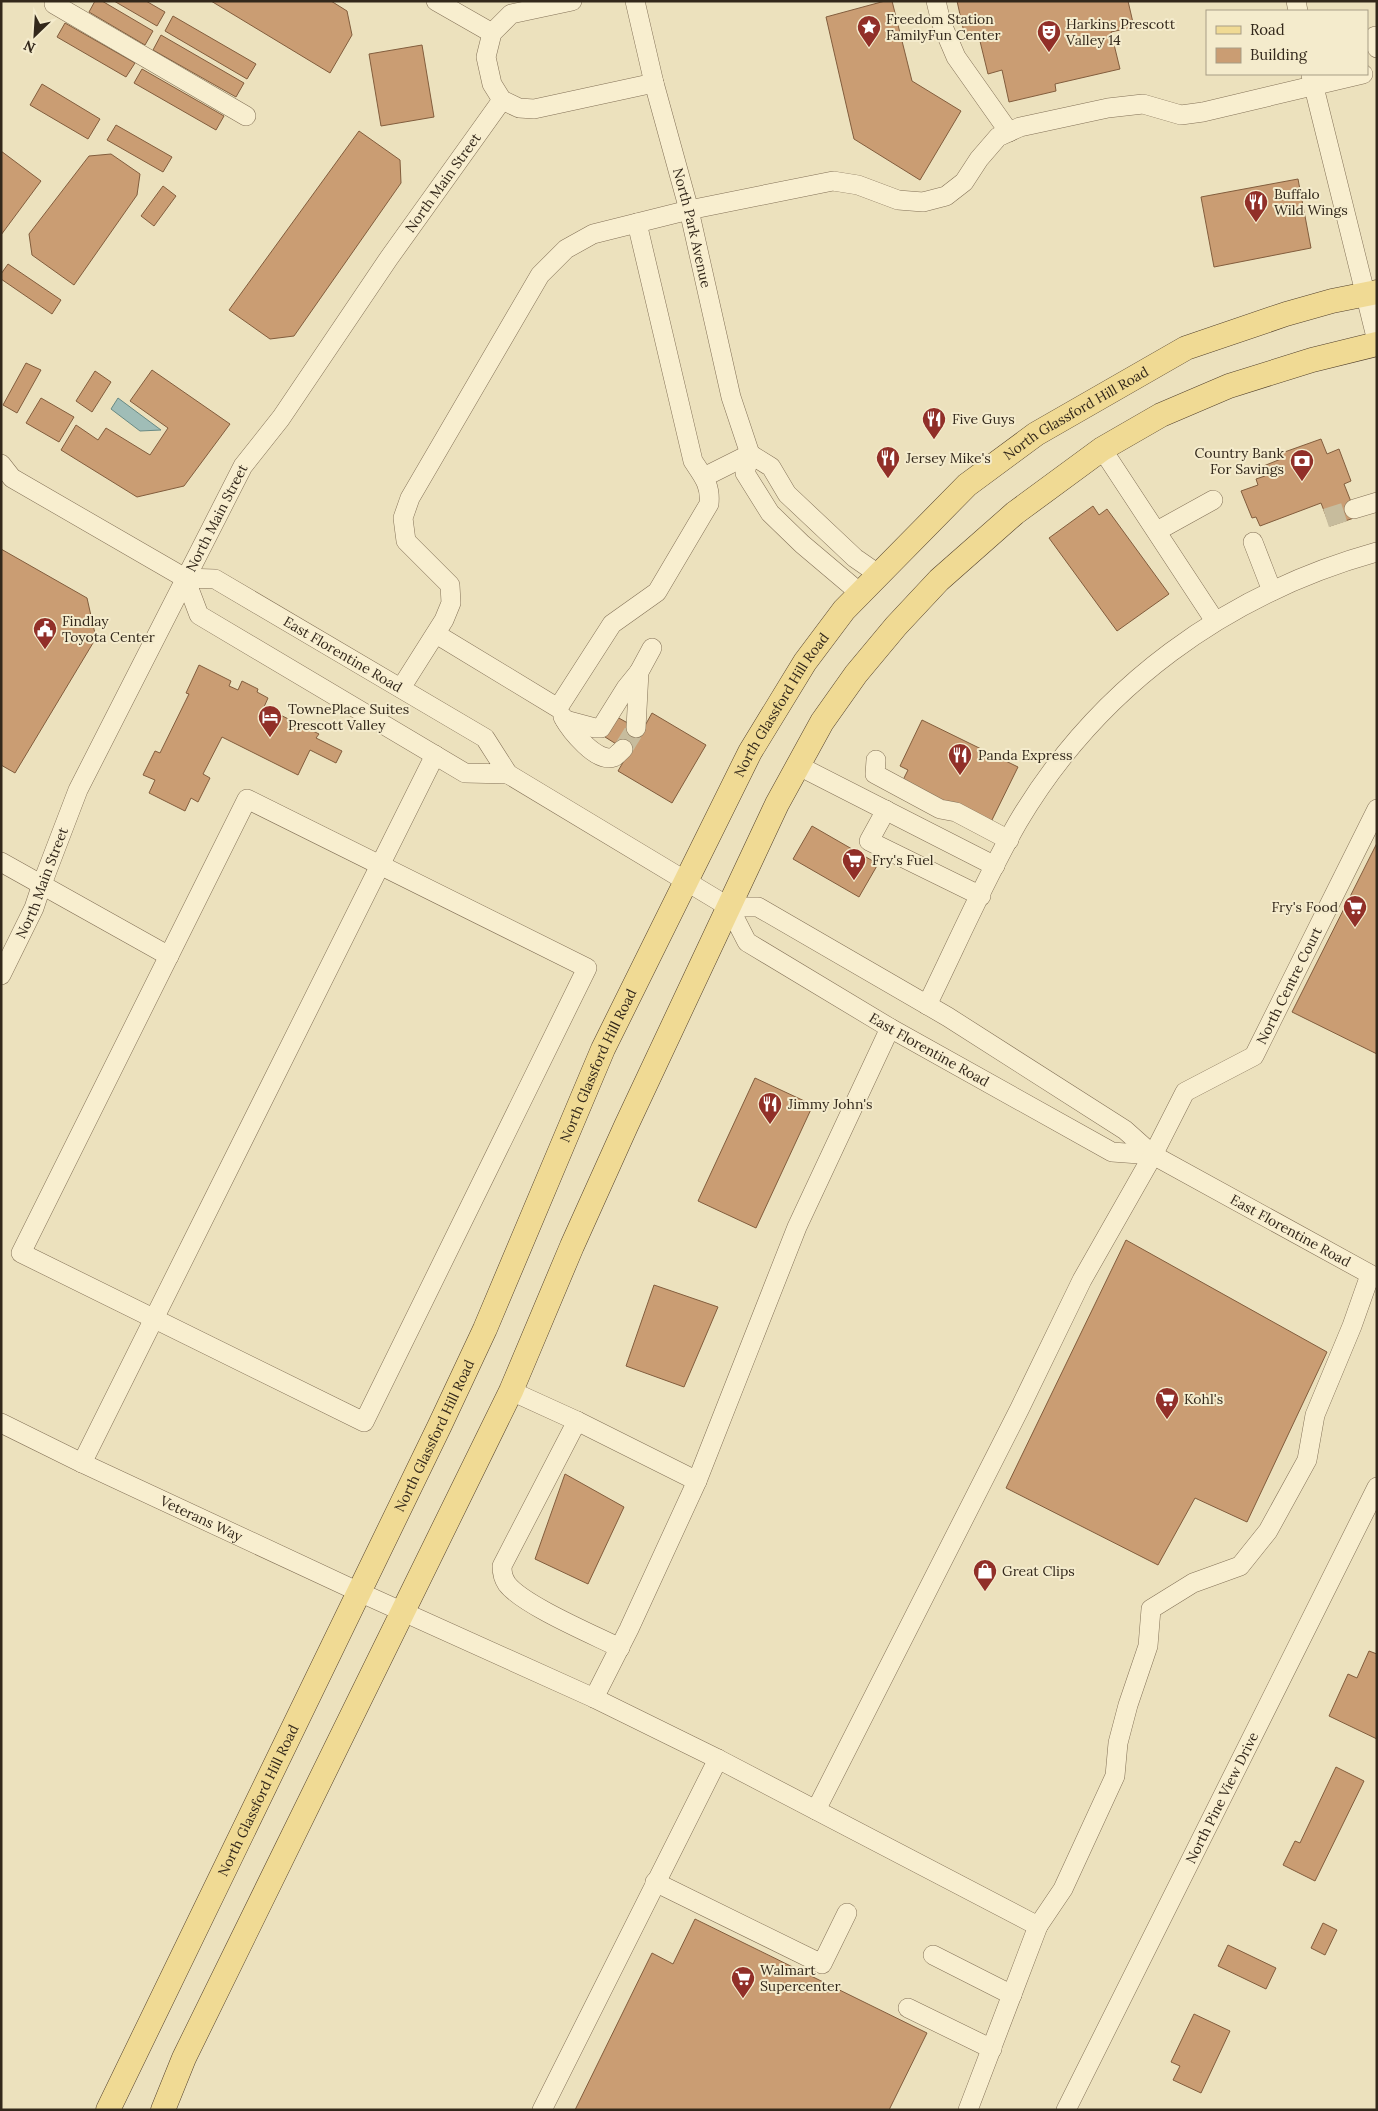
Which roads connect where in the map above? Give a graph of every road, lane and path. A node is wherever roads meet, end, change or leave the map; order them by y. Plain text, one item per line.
1 (436, 1) edge
2 (572, 1) edge
3 (635, 1) edge
4 (936, 1) edge
5 (54, 4) dead end
6 (492, 34) junction
7 (1354, 75) edge
8 (1312, 80) edge
9 (654, 83) junction
10 (502, 100) junction
11 (246, 116) dead end
12 (1009, 132) junction
13 (689, 210) junction
14 (637, 223) junction
15 (1371, 294) edge
16 (1377, 342) edge
17 (1102, 449) junction
18 (750, 454) junction
19 (5, 473) edge
20 (704, 477) junction
21 (1213, 500) dead end
22 (1377, 502) edge
23 (1354, 509) tunnel mouth
24 (1157, 531) junction
25 (1253, 542) dead end
26 (1377, 552) edge
27 (878, 574) junction
28 (185, 578) junction
29 (1272, 591) junction
30 (860, 593) junction
31 (1215, 621) junction
32 (436, 634) junction
33 (652, 648) dead end
34 (639, 672) junction
35 (401, 688) junction
36 (561, 714) junction
37 (632, 726) tunnel mouth
38 (619, 746) dead end
39 (435, 755) junction
40 (876, 760) dead end
41 (797, 765) junction
42 (508, 774) junction
43 (1377, 809) edge
44 (886, 810) junction
45 (1009, 840) junction
46 (1, 862) edge
47 (380, 865) junction
48 (995, 866) junction
49 (686, 882) junction
50 (42, 884) junction
51 (981, 896) junction
52 (729, 908) junction
53 (169, 956) junction
54 (1, 975) edge
55 (927, 1005) junction
56 (890, 1028) junction
57 (1153, 1155) junction
58 (1373, 1277) edge
59 (154, 1319) junction
60 (511, 1390) junction
61 (577, 1421) junction
62 (1, 1423) edge
63 (82, 1463) junction
64 (697, 1481) junction
65 (1377, 1487) edge
66 (359, 1592) junction
67 (403, 1612) junction
68 (620, 1648) junction
69 (594, 1698) junction
70 (718, 1758) junction
71 (816, 1810) junction
72 (655, 1882) junction
73 (847, 1913) dead end
74 (1038, 1926) junction
75 (933, 1956) dead end
76 (1012, 1995) junction
77 (908, 2008) dead end
78 (992, 2049) junction
79 (108, 2110) edge
80 (163, 2110) edge
81 (542, 2110) edge
82 (968, 2110) edge
83 (1066, 2110) edge

1 - 6 street
2 - 6 street
3 - 9 street, North Park Avenue
4 - 12 street
5 - 11 street
6 - 10 street
7 - 8 street
8 - 12 street
8 - 15 street
9 - 10 street
9 - 13 street, North Park Avenue
10 - 28 street, North Main Street
12 - 13 street
13 - 14 street
13 - 18 street, North Park Avenue
14 - 20 street
14 - 32 street
15 - 16 street
15 - 27 main road, North Glassford Hill Road
16 - 17 main road
17 - 24 street
17 - 41 main road
18 - 20 street
18 - 27 street
18 - 30 street
19 - 28 street, East Florentine Road
20 - 36 street
21 - 24 street
22 - 23 street
24 - 31 street
25 - 29 street
26 - 29 street
27 - 30 main road, North Glassford Hill Road
28 - 35 street, East Florentine Road
28 - 39 street, East Florentine Road
28 - 50 street, North Main Street
29 - 31 street
30 - 49 main road, North Glassford Hill Road
31 - 45 street
32 - 35 street
32 - 36 street
33 - 34 street
34 - 36 street
34 - 37 street
35 - 42 street, East Florentine Road
36 - 38 street
39 - 42 street, East Florentine Road
39 - 47 street
40 - 45 street
41 - 44 street
41 - 52 main road
42 - 49 street, East Florentine Road
43 - 57 street, North Centre Court
44 - 48 street
44 - 51 street
45 - 48 street
46 - 50 street
47 - 53 street
47 - 59 street
47 - 59 street
48 - 51 street
49 - 52 street, East Florentine Road
49 - 66 main road, North Glassford Hill Road
50 - 53 street
50 - 54 street, North Main Street
51 - 55 street
52 - 55 street, East Florentine Road
52 - 56 street, East Florentine Road
52 - 60 main road
53 - 59 street
55 - 57 street, East Florentine Road
56 - 57 street, East Florentine Road
56 - 64 street
57 - 58 street, East Florentine Road
57 - 71 street, North Centre Court
58 - 74 street
59 - 63 street
60 - 61 street
60 - 67 main road
61 - 64 street
61 - 68 street
62 - 63 street, Veterans Way
63 - 66 street, Veterans Way
64 - 68 street
65 - 83 street, North Pine View Drive
66 - 67 street, Veterans Way
66 - 79 main road, North Glassford Hill Road
67 - 69 street, Veterans Way
67 - 80 main road
68 - 69 street
69 - 70 street, Veterans Way
70 - 71 street, Veterans Way
70 - 72 street
71 - 74 street, Veterans Way
72 - 73 street
72 - 81 street
74 - 76 street
75 - 76 street
76 - 78 street
77 - 78 street
78 - 82 street

